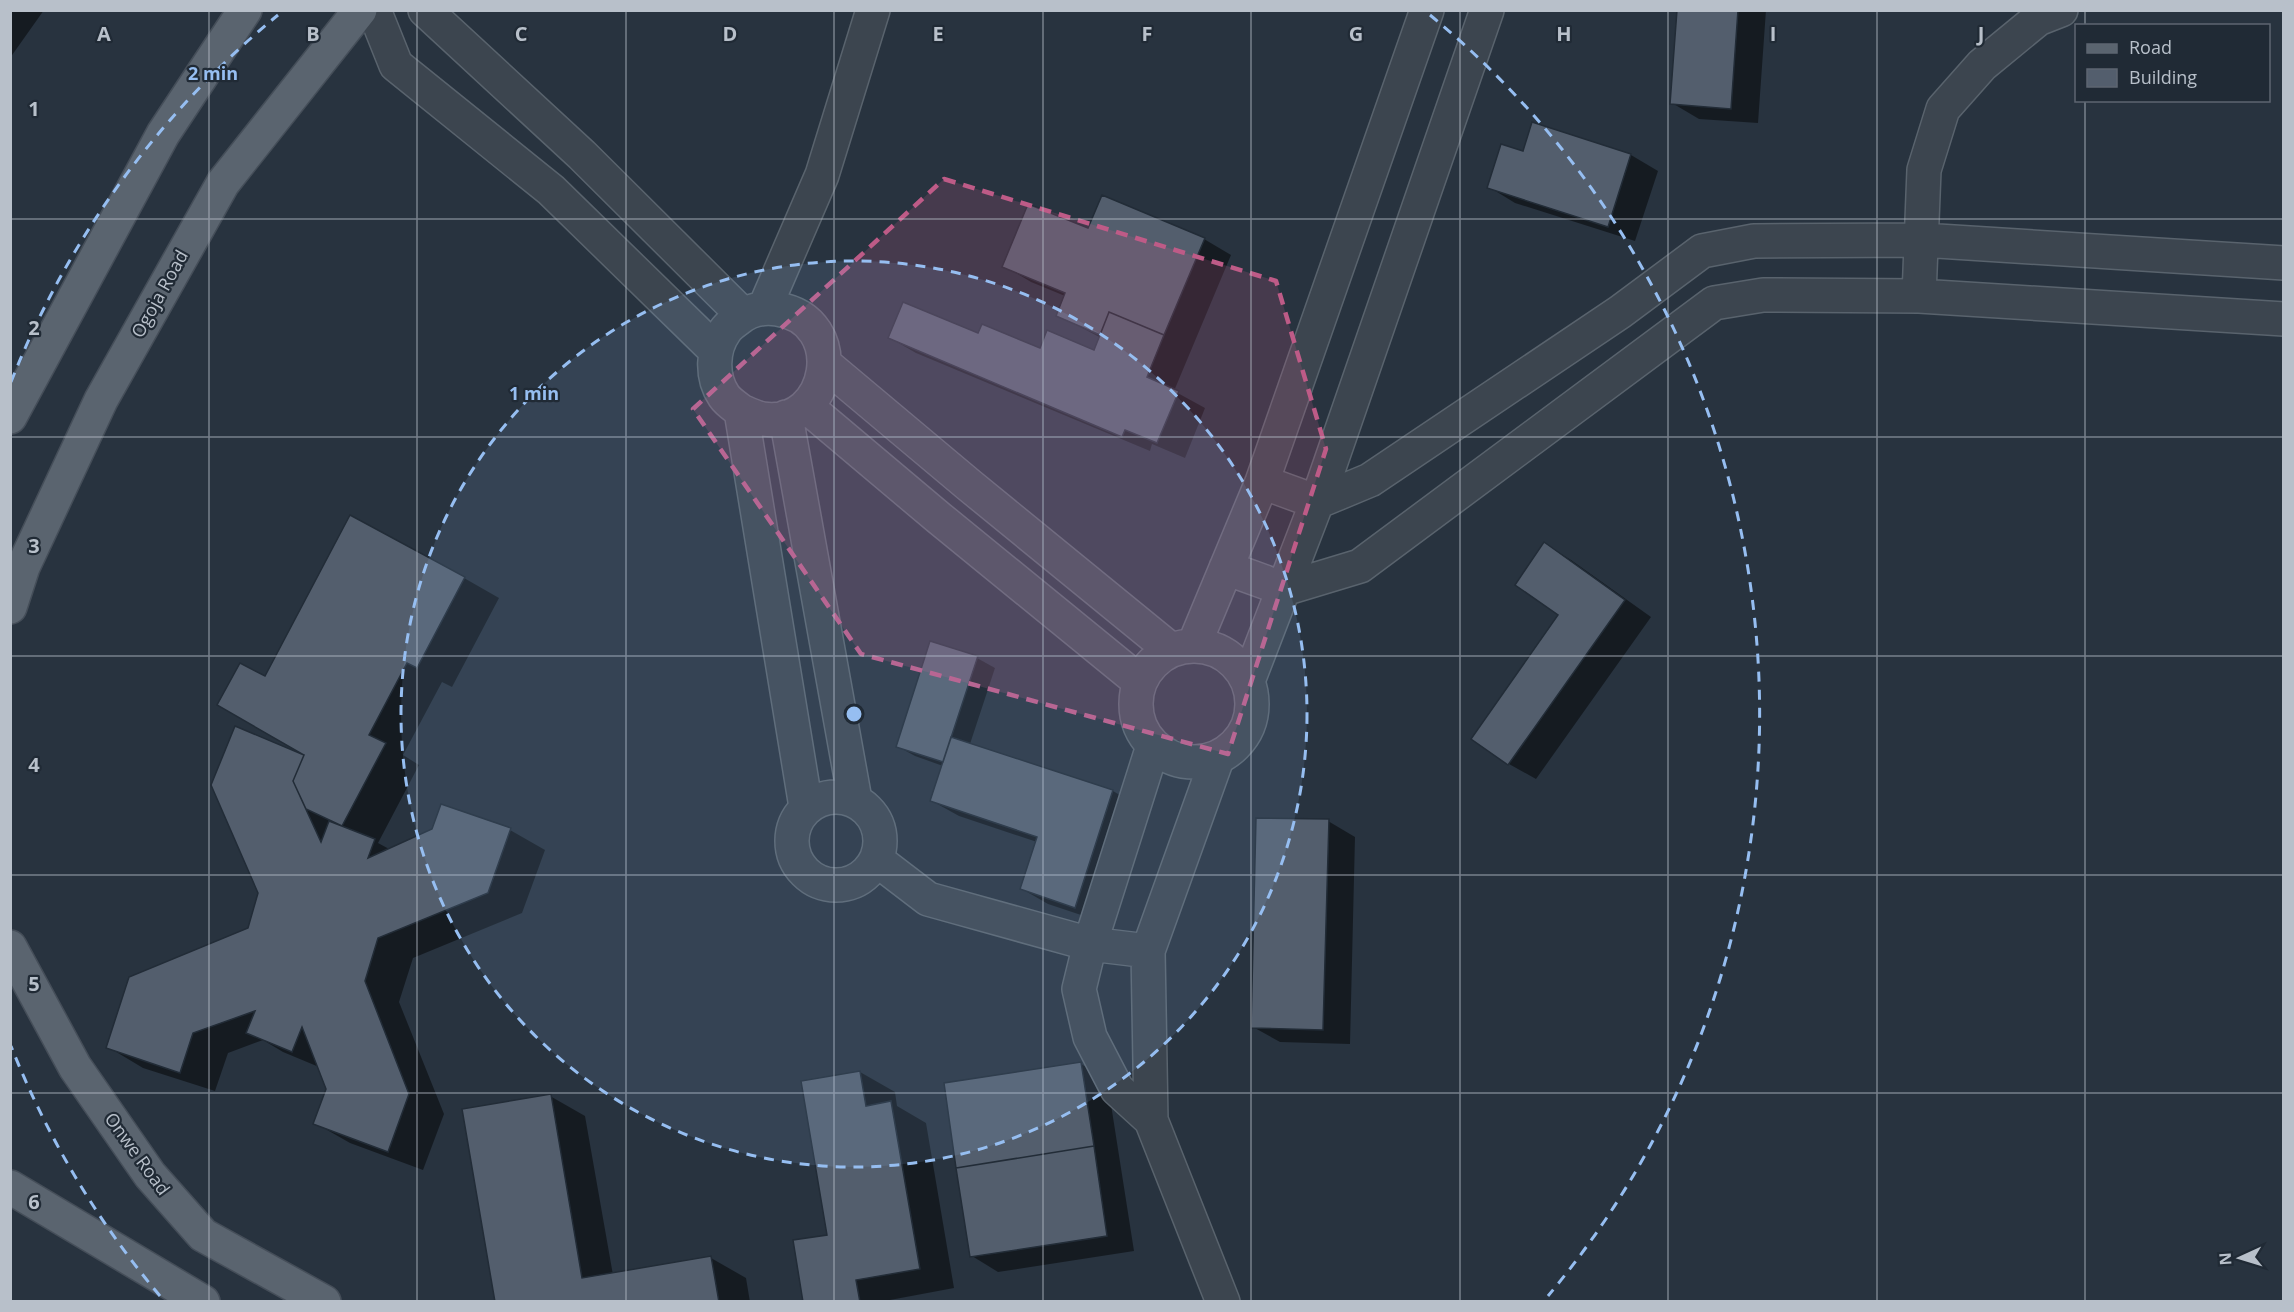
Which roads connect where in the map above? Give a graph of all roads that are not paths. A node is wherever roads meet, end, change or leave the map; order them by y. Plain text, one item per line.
1 (245, 10) edge
2 (325, 10) edge
3 (360, 10) edge
4 (374, 10) edge
5 (425, 10) edge
6 (873, 10) edge
7 (1427, 10) edge
8 (1487, 10) edge
9 (2061, 10) edge
10 (523, 103) junction
11 (490, 140) junction
12 (1922, 240) junction
13 (2283, 263) edge
14 (1919, 296) junction
15 (754, 311) junction
16 (2283, 319) edge
17 (715, 350) junction
18 (826, 365) junction
19 (741, 411) junction
20 (796, 412) junction
21 (10, 417) edge
22 (1262, 482) junction
23 (969, 485) junction
24 (1317, 502) junction
25 (939, 518) junction
26 (1227, 568) junction
27 (1284, 589) junction
28 (10, 607) edge
29 (1182, 647) junction
30 (1248, 681) junction
31 (1140, 682) junction
32 (1153, 746) junction
33 (1216, 759) junction
34 (855, 800) junction
35 (806, 807) junction
36 (877, 860) junction
37 (1090, 944) junction
38 (10, 947) edge
39 (1148, 951) junction
40 (1151, 1120) junction
41 (16, 1198) edge
42 (204, 1302) edge
43 (324, 1302) edge
44 (1223, 1302) edge

1 - 21 main road
2 - 3 main road
3 - 28 main road, Ogoja Road
4 - 11 lane
5 - 10 lane
6 - 15 lane
7 - 22 lane
8 - 24 lane
9 - 12 lane
10 - 11 lane
10 - 15 lane
11 - 17 lane
12 - 13 lane
12 - 14 lane
12 - 24 lane
14 - 16 lane
14 - 27 lane
15 - 17 lane
15 - 18 lane
17 - 19 lane
18 - 20 lane
18 - 23 lane
19 - 20 lane
19 - 35 lane
20 - 25 lane
20 - 34 lane
22 - 24 lane
22 - 26 lane
23 - 25 lane
23 - 29 lane
24 - 27 lane
25 - 31 lane
26 - 27 lane
26 - 29 lane
27 - 30 lane
29 - 30 lane
29 - 31 lane
30 - 33 lane
31 - 32 lane
32 - 33 lane
32 - 37 lane
33 - 39 lane
34 - 35 lane
34 - 36 lane
35 - 36 lane
36 - 37 lane
37 - 39 lane
37 - 40 lane
38 - 43 main road, Onwe Road
39 - 40 lane
40 - 44 lane
41 - 42 main road

